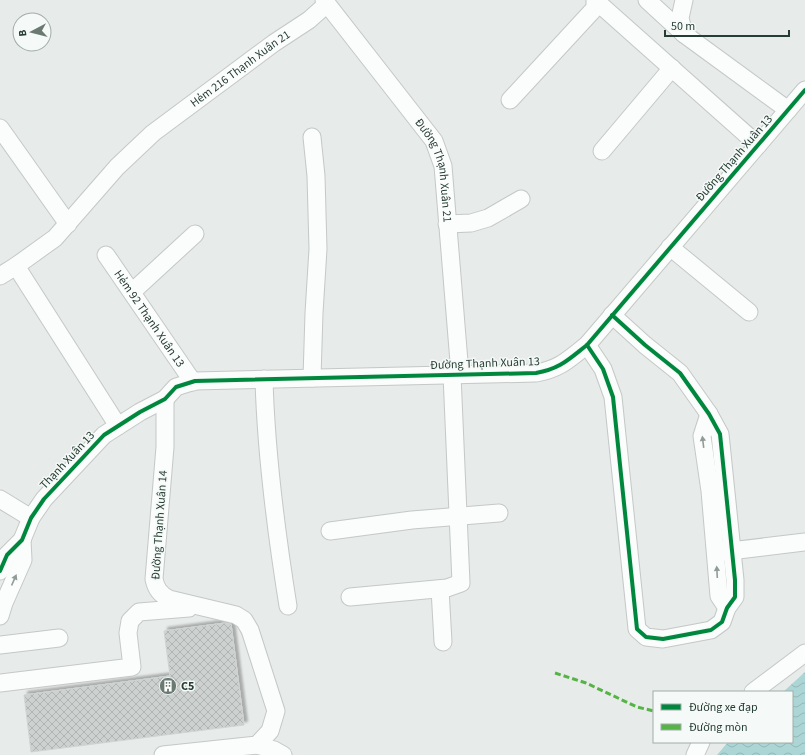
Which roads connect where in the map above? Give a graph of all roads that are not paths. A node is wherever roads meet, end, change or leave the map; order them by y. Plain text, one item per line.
1 (595, 0) edge
2 (647, 0) edge
3 (684, 0) edge
4 (326, 2) edge
5 (684, 34) junction
6 (672, 68) junction
7 (805, 90) edge
8 (510, 100) dead end
9 (788, 110) junction
10 (0, 128) edge
11 (312, 137) dead end
12 (758, 145) junction
13 (602, 151) dead end
14 (521, 199) dead end
15 (68, 224) junction
16 (447, 224) junction
17 (195, 234) dead end
18 (670, 247) junction
19 (106, 255) dead end
20 (16, 266) junction
21 (0, 276) edge
22 (132, 292) junction
23 (749, 312) dead end
24 (612, 315) junction
25 (587, 345) junction
26 (456, 374) junction
27 (312, 378) junction
28 (264, 379) junction
29 (193, 382) junction
30 (165, 399) junction
31 (118, 426) junction
32 (0, 499) edge
33 (499, 513) dead end
34 (459, 516) junction
35 (31, 518) junction
36 (330, 530) dead end
37 (22, 540) junction
38 (805, 542) edge
39 (724, 551) junction
40 (0, 571) edge
41 (440, 589) junction
42 (350, 597) dead end
43 (288, 606) dead end
44 (204, 607) junction
45 (0, 616) edge
46 (59, 638) dead end
47 (443, 642) dead end
48 (0, 645) edge
49 (805, 653) edge
50 (0, 683) edge
51 (754, 691) edge
52 (701, 743) edge
53 (257, 745) junction
54 (163, 755) edge
55 (283, 755) edge
56 (695, 755) edge

1 - 6 street
1 - 8 street
2 - 5 street
3 - 5 street
4 - 15 street, Hẻm 216 Thạnh Xuân 21
4 - 16 street, Đường Thạnh Xuân 21
5 - 9 street
6 - 12 street
6 - 13 street
7 - 9 street, Đường Thạnh Xuân 13
9 - 12 street, Đường Thạnh Xuân 13
10 - 15 street
11 - 27 street
12 - 18 street, Đường Thạnh Xuân 13
14 - 16 street
15 - 20 street, Hẻm 216 Thạnh Xuân 21
16 - 26 street, Đường Thạnh Xuân 21
17 - 22 street
18 - 23 street
18 - 24 street, Đường Thạnh Xuân 13
19 - 22 street, Hẻm 92 Thạnh Xuân 13
20 - 21 street, Hẻm 216 Thạnh Xuân 21
20 - 31 street
22 - 29 street, Hẻm 92 Thạnh Xuân 13
24 - 25 street, Đường Thạnh Xuân 13
24 - 39 street
25 - 26 street, Đường Thạnh Xuân 13
25 - 39 street
26 - 27 street, Đường Thạnh Xuân 13
26 - 34 street, Đường Thạnh Xuân 21
27 - 28 street, Đường Thạnh Xuân 13
28 - 29 street, Đường Thạnh Xuân 13
28 - 43 street
29 - 30 street, Đường Thạnh Xuân 13
30 - 31 street, Thạnh Xuân 13
30 - 44 street, Đường Thạnh Xuân 14
31 - 35 street, Thạnh Xuân 13
32 - 35 street
33 - 34 street
34 - 36 street
34 - 41 street, Đường Thạnh Xuân 21
35 - 37 street, Thạnh Xuân 13
37 - 40 street
45 -> 37 street
38 - 39 street
41 - 42 street
41 - 47 street
44 - 50 street
44 - 53 street, Đường Thạnh Xuân 14
46 - 48 street
49 - 51 street
52 - 56 street
53 - 54 street
53 - 55 street

